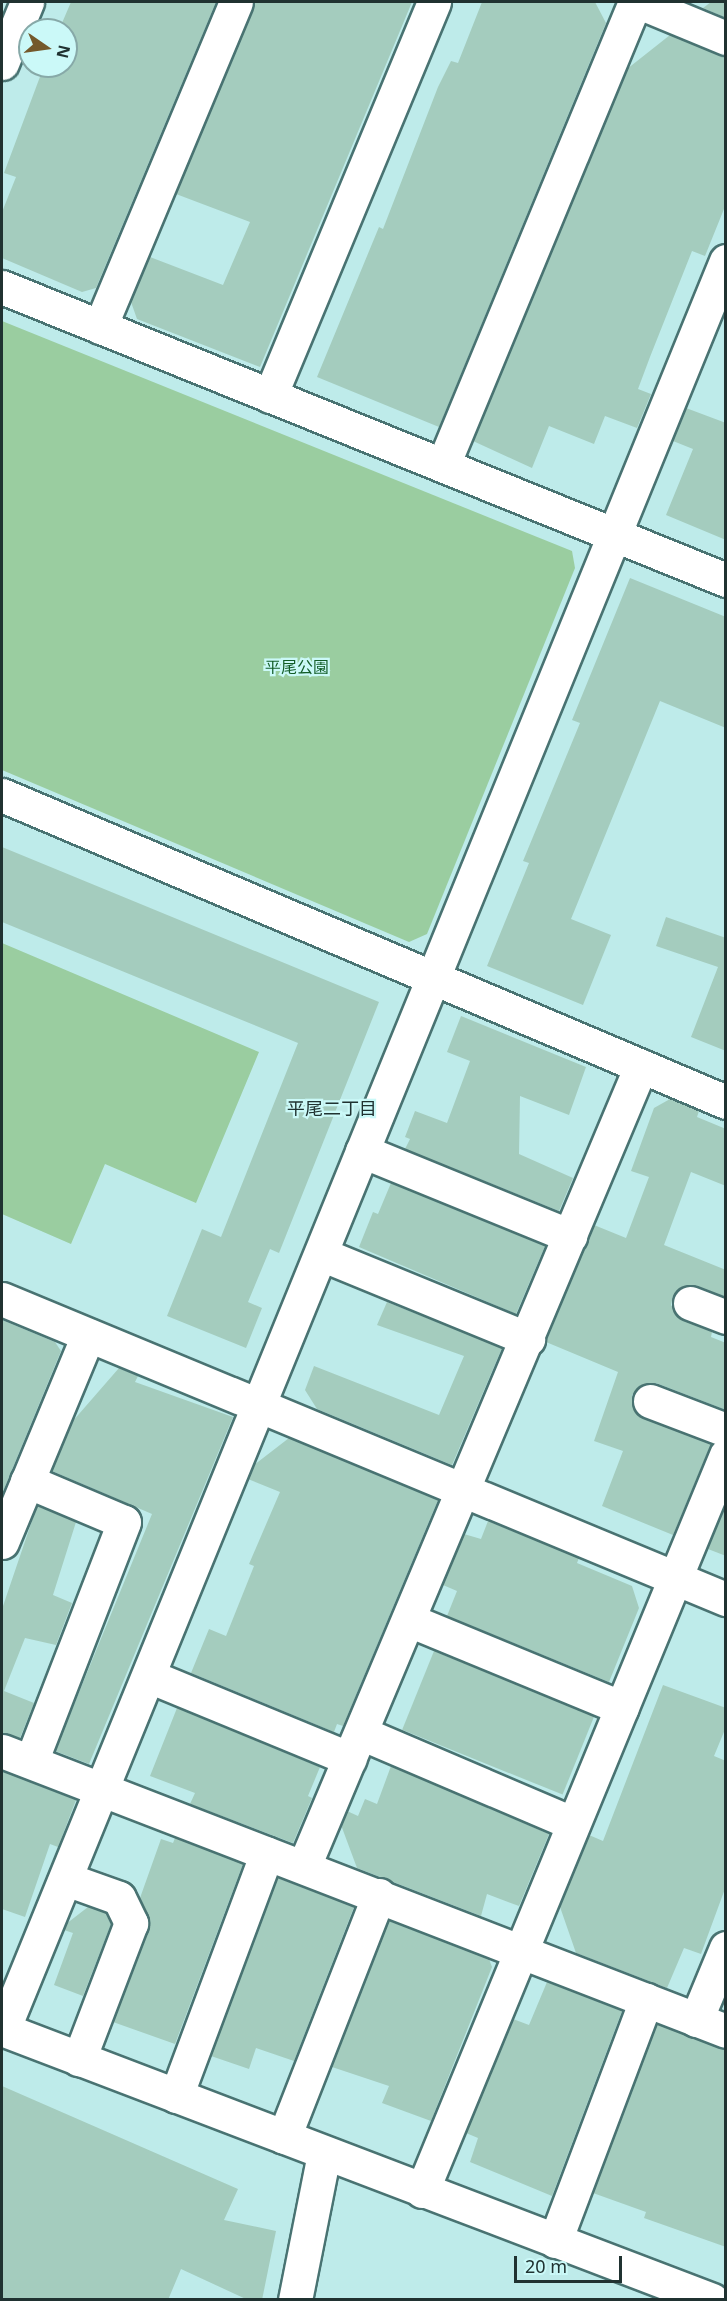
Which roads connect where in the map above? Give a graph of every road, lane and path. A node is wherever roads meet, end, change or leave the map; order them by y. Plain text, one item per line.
1 (27, 2) edge
2 (236, 2) edge
3 (434, 2) edge
4 (637, 2) edge
5 (726, 38) edge
6 (2, 63) edge
7 (726, 261) edge
8 (2, 287) edge
9 (100, 327) junction
10 (270, 396) junction
11 (443, 465) junction
12 (614, 536) junction
13 (726, 580) edge
14 (2, 795) edge
15 (432, 979) junction
16 (641, 1066) junction
17 (726, 1102) edge
18 (362, 1151) junction
19 (570, 1236) junction
20 (321, 1254) junction
21 (2, 1299) edge
22 (690, 1303) dead end
23 (726, 1317) edge
24 (88, 1335) junction
25 (528, 1339) junction
26 (650, 1401) dead end
27 (260, 1404) junction
28 (726, 1430) edge
29 (726, 1455) edge
30 (27, 1481) junction
31 (465, 1490) junction
32 (2, 1542) edge
33 (676, 1580) junction
34 (726, 1599) edge
35 (410, 1620) junction
36 (149, 1676) junction
37 (622, 1708) junction
38 (355, 1746) junction
39 (2, 1751) edge
40 (32, 1762) junction
41 (103, 1788) junction
42 (572, 1823) junction
43 (267, 1853) junction
44 (304, 1866) junction
45 (66, 1879) junction
46 (379, 1895) junction
47 (726, 1948) edge
48 (519, 1949) junction
49 (646, 2000) junction
50 (711, 2025) edge
51 (2, 2030) edge
52 (79, 2059) junction
53 (176, 2096) junction
54 (284, 2138) junction
55 (324, 2153) junction
56 (422, 2191) junction
57 (555, 2241) junction
58 (295, 2300) edge
59 (712, 2300) edge

1 - 6 street
2 - 9 street
3 - 10 street
4 - 5 street
4 - 11 street
7 - 12 street
8 - 9 street
9 - 10 street
10 - 11 street
11 - 12 street
12 - 13 street
12 - 15 street
14 - 15 street
15 - 16 street
15 - 18 street
16 - 17 street
16 - 19 street
18 - 19 street
18 - 20 street
19 - 25 street
20 - 25 street
20 - 27 street
21 - 24 street
22 - 23 street
24 - 27 street
24 - 30 street
25 - 31 street
26 - 28 street
27 - 31 street
27 - 36 street
29 - 33 street
30 - 32 street
30 - 40 street
31 - 33 street
31 - 35 street
33 - 34 street
33 - 37 street
35 - 37 street
35 - 38 street
36 - 38 street
36 - 41 street
37 - 42 street
38 - 42 street
38 - 44 street
39 - 40 street
40 - 41 street
41 - 43 street
41 - 45 street
42 - 48 street
43 - 44 street
43 - 53 street
44 - 46 street
45 - 51 street
45 - 52 street
46 - 48 street
46 - 54 street
47 - 50 street
48 - 49 street
48 - 56 street
49 - 50 street
49 - 57 street
51 - 52 street
52 - 53 street
53 - 54 street
54 - 55 street
55 - 56 street
55 - 58 street
56 - 57 street
57 - 59 street

